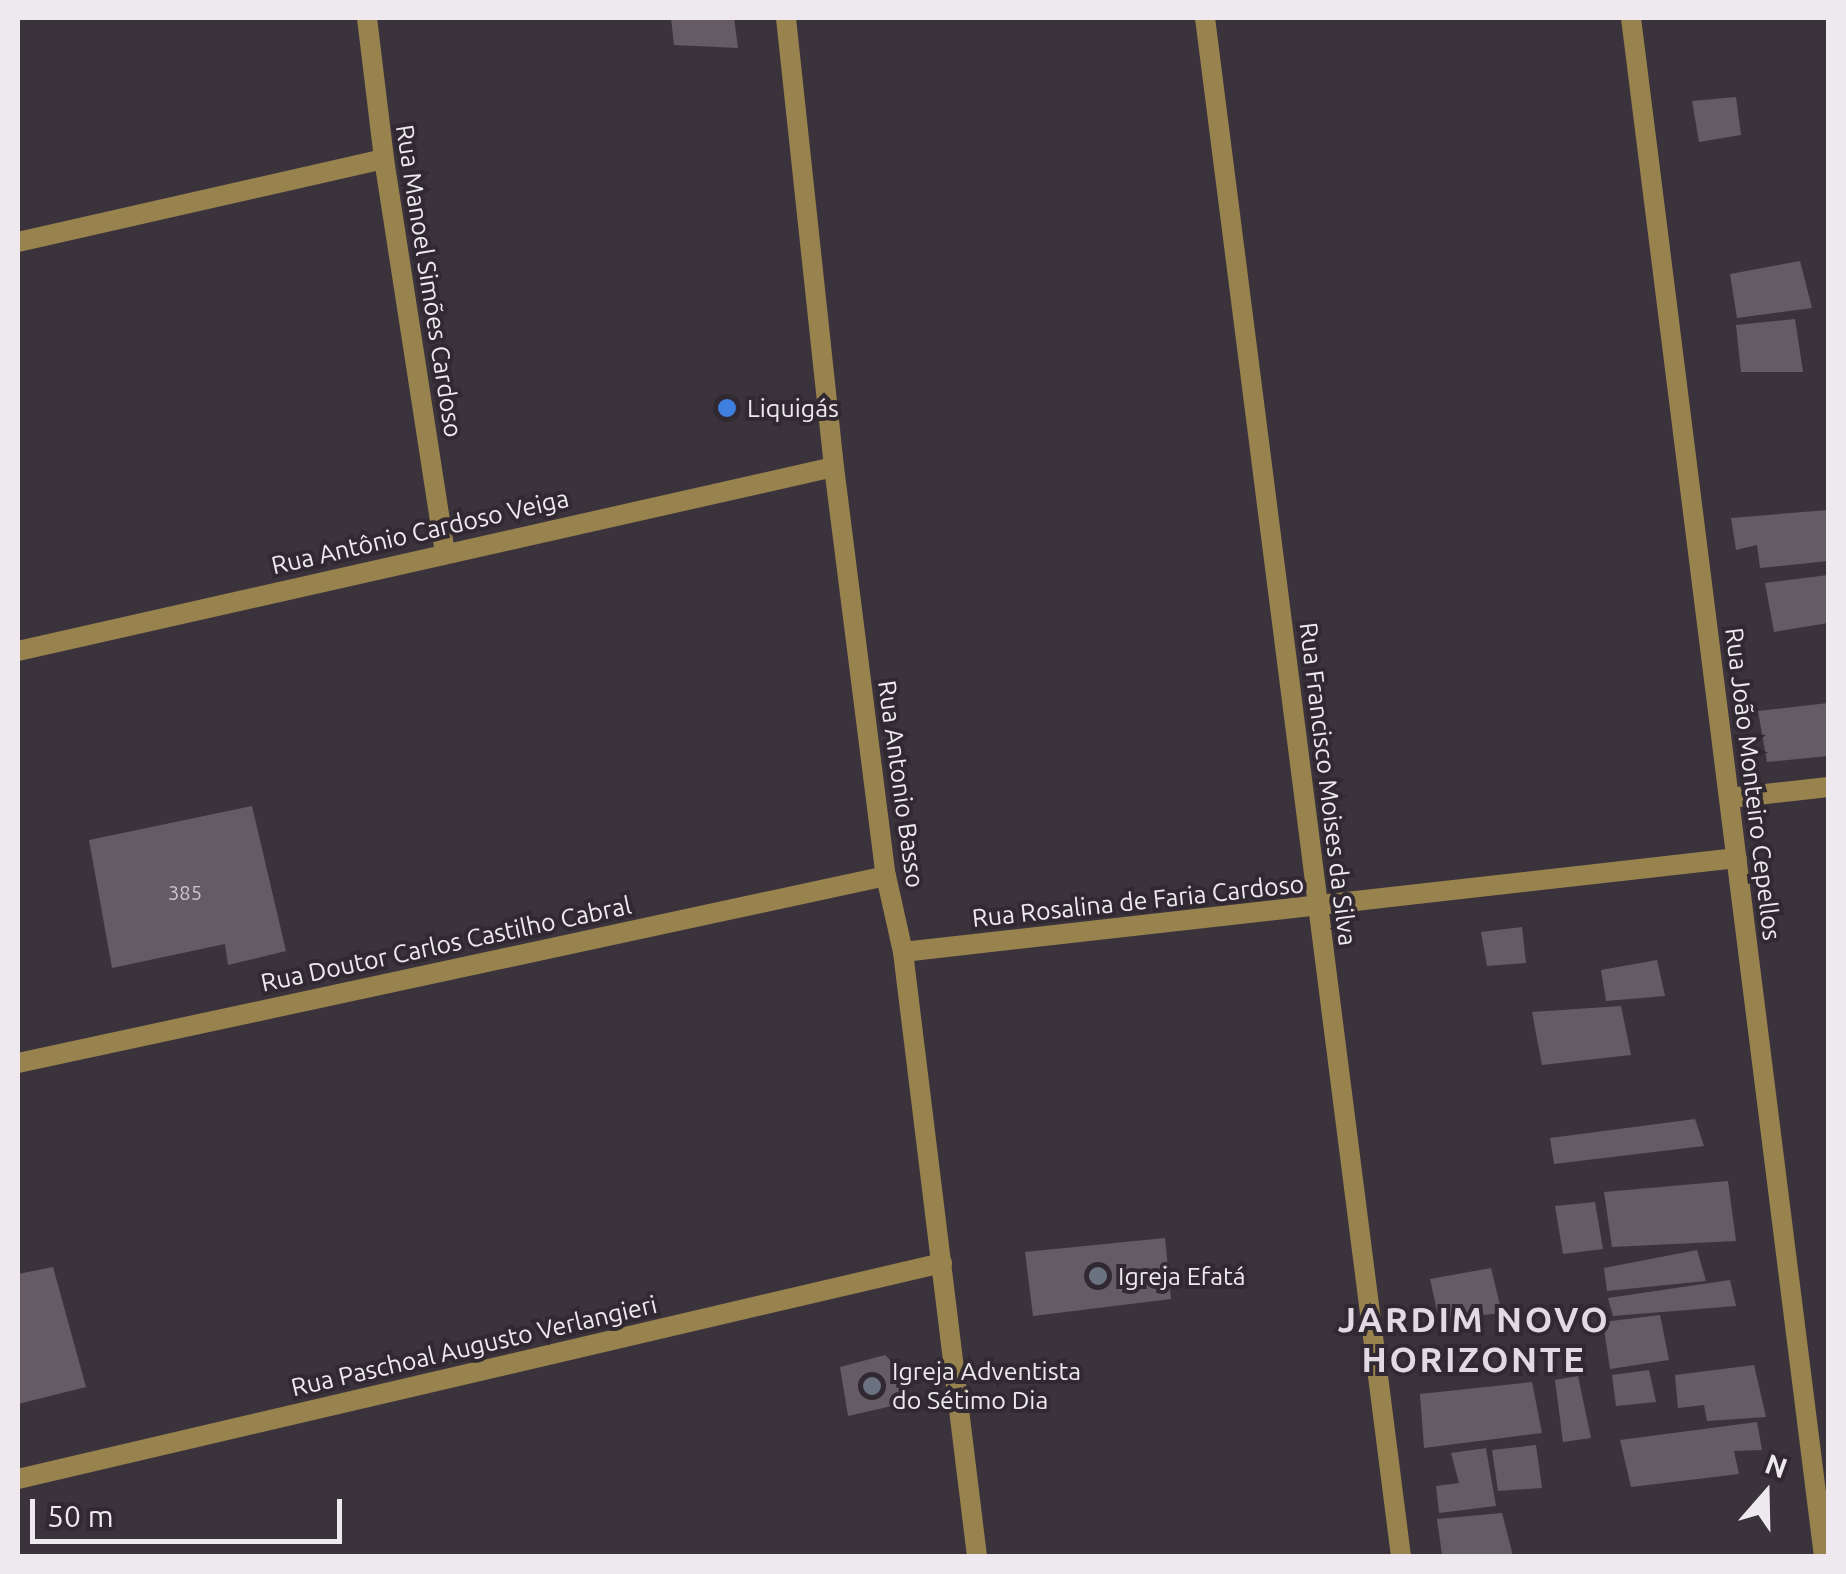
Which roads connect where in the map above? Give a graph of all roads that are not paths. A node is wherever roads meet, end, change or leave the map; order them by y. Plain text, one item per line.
1 (367, 18) edge
2 (786, 18) edge
3 (1205, 18) edge
4 (1632, 18) edge
5 (384, 159) junction
6 (18, 242) edge
7 (834, 467) junction
8 (445, 552) junction
9 (18, 651) edge
10 (1828, 787) edge
11 (1729, 798) junction
12 (1737, 858) junction
13 (886, 876) junction
14 (1319, 906) junction
15 (903, 952) junction
16 (18, 1063) edge
17 (942, 1262) junction
18 (18, 1479) edge
19 (977, 1556) edge
20 (1401, 1556) edge
21 (1824, 1556) edge

1 - 5 street, Rua Manoel Simões Cardoso
2 - 7 street, Rua Antonio Basso
3 - 14 street, Rua Francisco Moises da Silva
4 - 11 street, Rua João Monteiro Cepellos
5 - 6 street
5 - 8 street, Rua Manoel Simões Cardoso
7 - 8 street, Rua Antônio Cardoso Veiga
7 - 13 street, Rua Antonio Basso
8 - 9 street, Rua Antônio Cardoso Veiga
10 - 11 street
11 - 12 street, Rua João Monteiro Cepellos
12 - 14 street, Rua Rosalina de Faria Cardoso
12 - 21 street, Rua João Monteiro Cepellos
13 - 15 street, Rua Antonio Basso
13 - 16 street, Rua Doutor Carlos Castilho Cabral
14 - 15 street, Rua Rosalina de Faria Cardoso
14 - 20 street, Rua Francisco Moises da Silva
15 - 17 street, Rua Antonio Basso
17 - 18 street, Rua Paschoal Augusto Verlangieri
17 - 19 street, Rua Antonio Basso

